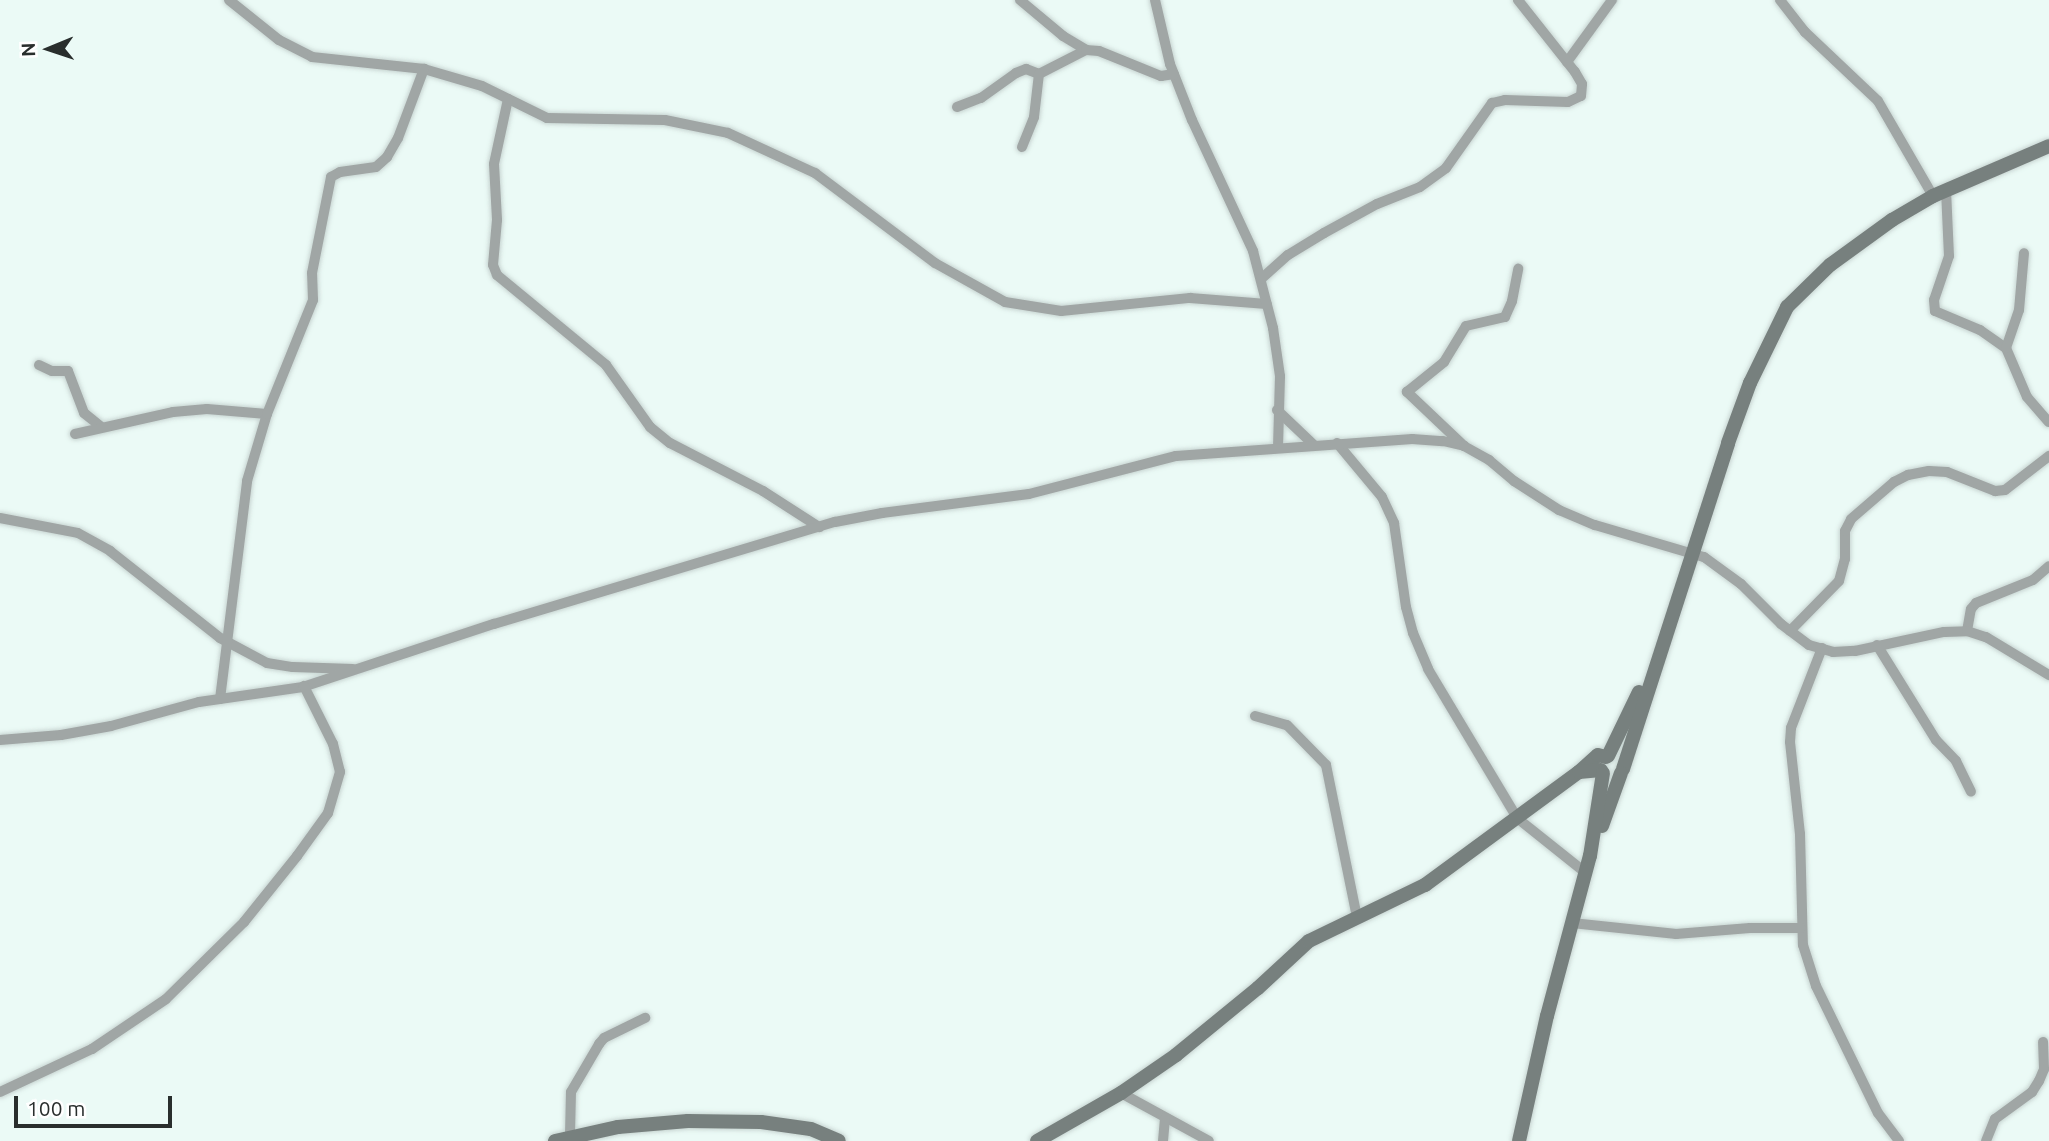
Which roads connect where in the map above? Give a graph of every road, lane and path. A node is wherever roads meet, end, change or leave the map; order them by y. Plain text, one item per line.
1 (229, 0) edge
2 (1020, 0) edge
3 (1155, 0) edge
4 (1518, 0) edge
5 (1612, 0) edge
6 (1780, 0) edge
7 (1086, 50) junction
8 (1567, 62) junction
9 (424, 69) junction
10 (1039, 74) junction
11 (1174, 74) junction
12 (508, 99) junction
13 (957, 107) dead end
14 (2049, 146) edge
15 (1022, 147) dead end
16 (1939, 193) junction
17 (2024, 253) dead end
18 (1518, 269) dead end
19 (1261, 279) junction
20 (1267, 304) junction
21 (2006, 348) junction
22 (40, 365) dead end
23 (1277, 410) junction
24 (267, 414) junction
25 (2049, 422) edge
26 (100, 426) junction
27 (75, 434) dead end
28 (1337, 443) junction
29 (1314, 445) junction
30 (1464, 446) junction
31 (1278, 447) junction
32 (2049, 456) edge
33 (0, 518) edge
34 (819, 527) junction
35 (1691, 551) junction
36 (2049, 566) edge
37 (1790, 631) junction
38 (1967, 631) junction
39 (228, 643) junction
40 (1877, 645) junction
41 (1822, 648) junction
42 (1657, 657) junction
43 (360, 669) junction
44 (2047, 670) edge
45 (304, 686) junction
46 (220, 699) junction
47 (1255, 716) dead end
48 (0, 740) edge
49 (1605, 764) junction
50 (1622, 771) junction
51 (1971, 792) dead end
52 (1517, 818) junction
53 (1590, 856) junction
54 (1586, 873) junction
55 (1357, 917) junction
56 (1572, 923) junction
57 (1801, 928) junction
58 (645, 1018) dead end
59 (2043, 1042) dead end
60 (0, 1092) edge
61 (1121, 1093) junction
62 (1165, 1118) junction
63 (570, 1135) junction
64 (555, 1141) edge
65 (839, 1141) edge
66 (1037, 1141) edge
67 (1163, 1141) edge
68 (1209, 1141) edge
69 (1519, 1141) edge
70 (1899, 1141) edge
71 (1986, 1141) edge

1 - 9 street
2 - 7 street
3 - 11 street
4 - 8 street
5 - 8 street
6 - 16 street
7 - 10 street
7 - 11 street
8 - 19 street
9 - 12 street
9 - 24 street
10 - 13 street
10 - 15 street
11 - 19 street
12 - 20 street
12 - 34 street
14 - 16 main road
16 - 21 street
16 - 35 main road
17 - 21 street
18 - 30 street
19 - 20 street
20 - 23 street
21 - 25 street
22 - 26 street
23 - 29 street
23 - 31 street
24 - 26 street
24 - 39 street
26 - 27 street
28 - 29 street
28 - 30 street
28 - 52 street
29 - 31 street
30 - 35 street
31 - 34 street
32 - 37 street
33 - 39 street
34 - 43 street
35 - 37 street
35 - 42 main road
36 - 38 street
37 - 41 street
38 - 40 street
38 - 44 street
39 - 43 street
39 - 46 street
40 - 41 street
40 - 51 street
41 - 57 street
42 - 49 main road
42 - 50 main road
43 - 45 street
45 - 46 street
45 - 60 street
46 - 48 street
47 - 55 street
49 - 50 main road
49 - 52 main road
49 - 53 main road
50 - 53 main road
52 - 54 street
52 - 55 main road
53 - 54 main road
54 - 56 main road
55 - 61 main road
56 - 57 street
56 - 69 main road
57 - 70 street
58 - 63 street
59 - 71 street
61 - 62 street
61 - 66 main road
62 - 67 street
62 - 68 street
63 - 64 main road
63 - 65 main road

